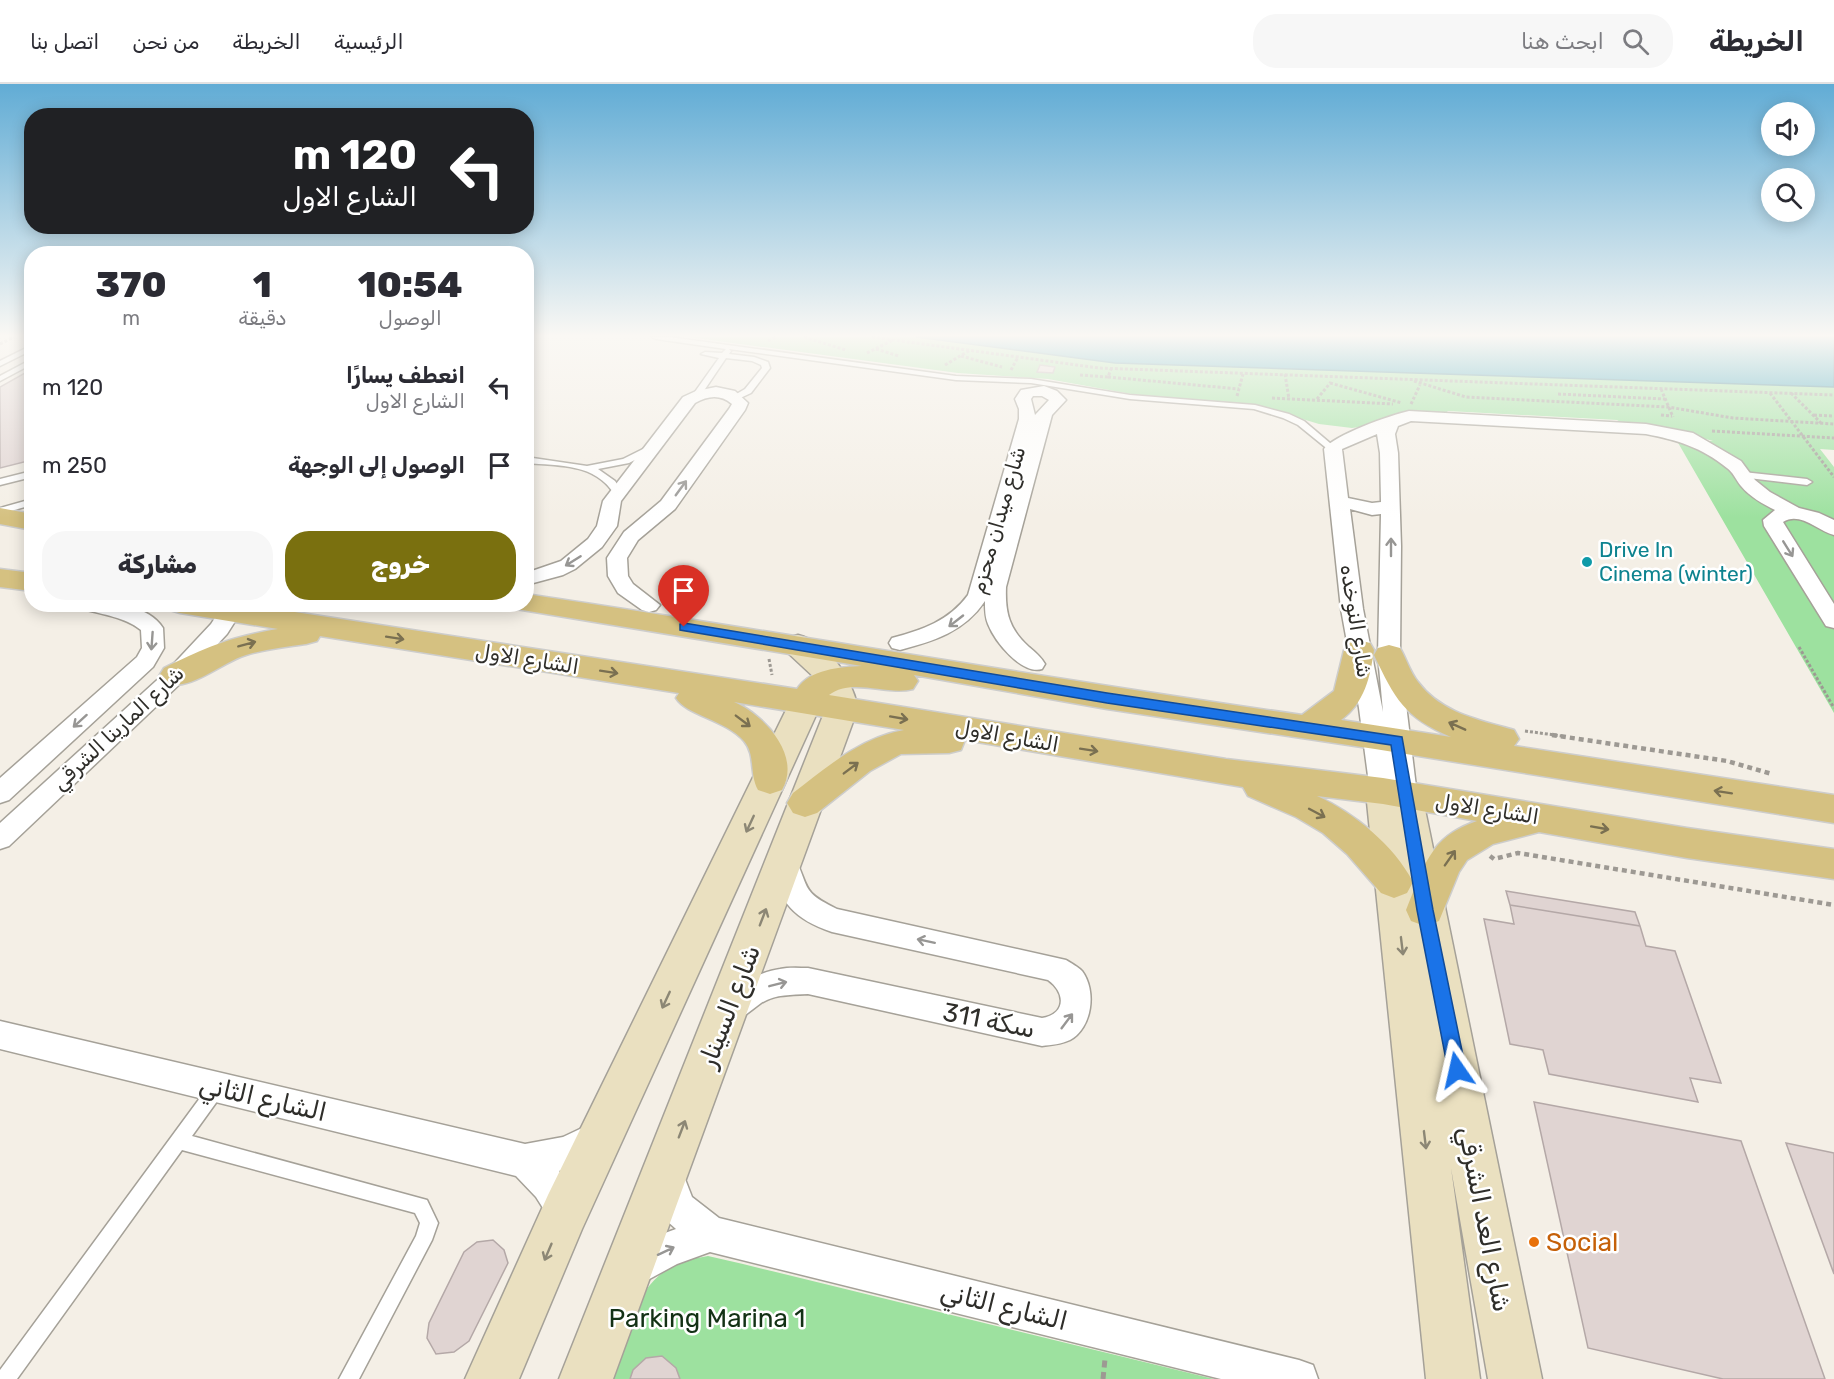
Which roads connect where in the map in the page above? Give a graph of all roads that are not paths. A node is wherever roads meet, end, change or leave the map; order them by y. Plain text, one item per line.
1 (693, 397) edge
2 (1024, 397) edge
3 (1055, 397) edge
4 (1135, 397) edge
5 (736, 398) edge
6 (1392, 421) junction
7 (655, 445) junction
8 (1339, 445) junction
9 (534, 461) edge
10 (1389, 463) junction
11 (585, 468) junction
12 (24, 476) edge
13 (1746, 480) junction
14 (0, 482) edge
15 (1807, 482) dead end
16 (618, 493) junction
17 (1339, 501) junction
18 (24, 504) edge
19 (1390, 507) junction
20 (0, 510) edge
21 (1794, 513) junction
22 (0, 516) edge
23 (24, 520) edge
24 (607, 526) junction
25 (1774, 526) junction
26 (1834, 528) edge
27 (637, 530) junction
28 (534, 577) edge
29 (0, 578) edge
30 (24, 581) edge
31 (534, 588) edge
32 (534, 604) edge
33 (649, 605) junction
34 (120, 612) edge
35 (228, 612) edge
36 (250, 612) edge
37 (1834, 621) edge
38 (337, 629) junction
39 (900, 643) junction
40 (798, 645) junction
41 (1374, 652) junction
42 (1034, 664) junction
43 (175, 676) junction
44 (652, 679) junction
45 (827, 696) junction
46 (1107, 698) junction
47 (1216, 714) junction
48 (1305, 728) junction
49 (1386, 739) junction
50 (1031, 741) junction
51 (1226, 772) junction
52 (770, 781) junction
53 (1654, 781) junction
54 (0, 792) edge
55 (1394, 793) junction
56 (805, 803) junction
57 (1834, 810) edge
58 (1542, 818) junction
59 (0, 838) edge
60 (1790, 857) junction
61 (784, 864) junction
62 (1834, 864) edge
63 (1834, 872) edge
64 (1409, 896) junction
65 (727, 1011) junction
66 (0, 1035) edge
67 (218, 1087) junction
68 (601, 1136) junction
69 (178, 1141) junction
70 (525, 1161) junction
71 (666, 1172) junction
72 (565, 1212) junction
73 (710, 1234) junction
74 (625, 1274) junction
75 (516, 1356) edge
76 (1519, 1368) edge
77 (1442, 1370) edge
78 (5, 1379) edge
79 (349, 1379) edge
80 (492, 1379) edge
81 (586, 1379) edge
82 (1299, 1379) edge

1 - 7 street
2 -> 39 street, شارع ميدان محزم
42 -> 3 street, شارع ميدان محزم
4 - 8 lane
27 -> 5 street
6 - 8 street
6 - 10 street, شارع النوخده
6 - 13 street
7 - 11 lane
7 - 16 street
8 - 10 street
8 - 17 street, شارع النوخده
9 - 11 lane
10 - 19 street, شارع النوخده
11 - 16 lane
12 - 14 lane
13 - 15 lane
13 - 21 street
13 - 25 street
16 - 24 street
17 - 19 street
17 - 41 street, شارع النوخده
18 - 20 lane
41 -> 19 street, شارع النوخده
21 - 25 street
21 - 26 street
22 - 23 main road
24 - 27 street
24 -> 28 street
25 -> 37 street
27 - 33 street
29 - 30 main road
31 - 33 main road
32 - 40 main road
33 - 39 main road
34 -> 54 street, شارع المارينا الشرقي
35 - 43 street, شارع المارينا الشرقي
36 - 38 main road, الشارع الاول
43 -> 38 main road
38 -> 44 main road, الشارع الاول
39 - 42 main road
40 - 45 street
40 - 46 main road
41 - 48 main road
41 - 49 street, شارع النوخده
41 - 49 street, شارع النوخده
53 -> 41 main road
42 - 47 main road
43 - 59 street, شارع المارينا الشرقي
44 - 45 main road, الشارع الاول
44 -> 52 main road
45 - 46 main road
45 -> 50 main road, الشارع الاول
45 - 52 street
45 - 56 street, شارع السينار
46 - 47 main road
47 - 48 main road
48 - 49 main road
49 - 53 main road
49 - 55 street, شارع العد الشرقي
50 -> 51 main road, الشارع الاول
56 -> 50 main road
51 - 55 main road, الشارع الاول
51 -> 64 main road
52 -> 68 street
57 -> 53 main road
55 - 58 main road, الشارع الاول
55 - 64 street, شارع العد الشرقي
56 - 61 street, شارع السينار
58 -> 60 main road, الشارع الاول
64 -> 58 main road
60 - 62 main road, الشارع الاول
60 - 63 main road
65 -> 61 street, شارع السينار
65 -> 61 street, سكة 311
64 - 76 street, شارع العد الشرقي
64 -> 77 street, شارع العد الشرقي
71 -> 65 street, شارع السينار
66 - 67 street, الشارع الثاني
67 - 69 lane
67 - 70 street, الشارع الثاني
68 - 70 street, الشارع الثاني
68 - 72 street
69 - 78 lane
69 - 79 lane
70 - 72 street
71 - 73 street, الشارع الثاني
71 - 74 street, شارع السينار
72 -> 75 street
74 -> 73 street
73 - 82 street, الشارع الثاني
74 - 81 street, شارع السينار
75 - 80 street

